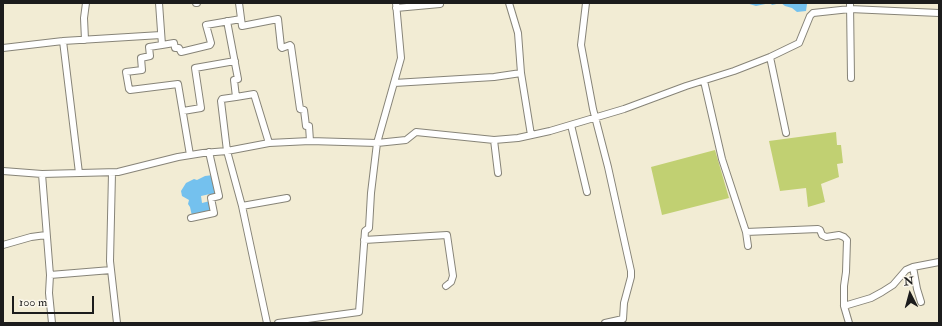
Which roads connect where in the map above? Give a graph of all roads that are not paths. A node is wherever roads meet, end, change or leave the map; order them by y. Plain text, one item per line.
1 (86, 3) edge
2 (159, 3) edge
3 (239, 3) edge
4 (509, 3) edge
5 (586, 3) edge
6 (440, 4) dead end
7 (396, 5) edge
8 (850, 6) edge
9 (939, 13) edge
10 (241, 19) junction
11 (227, 21) junction
12 (161, 35) junction
13 (85, 40) junction
14 (63, 41) junction
15 (162, 45) junction
16 (3, 48) edge
17 (770, 57) junction
18 (235, 61) junction
19 (521, 73) junction
20 (851, 78) dead end
21 (704, 81) junction
22 (394, 83) junction
23 (236, 97) junction
24 (183, 111) junction
25 (595, 117) junction
26 (571, 124) junction
27 (786, 133) dead end
28 (531, 135) junction
29 (494, 140) junction
30 (310, 141) junction
31 (269, 142) junction
32 (377, 143) junction
33 (227, 150) junction
34 (209, 152) junction
35 (190, 155) junction
36 (3, 171) edge
37 (79, 173) junction
38 (112, 173) junction
39 (498, 173) dead end
40 (42, 174) junction
41 (587, 192) dead end
42 (287, 198) dead end
43 (242, 206) junction
44 (191, 218) dead end
45 (746, 232) junction
46 (46, 235) junction
47 (364, 240) junction
48 (3, 245) edge
49 (748, 246) dead end
50 (939, 262) edge
51 (913, 267) junction
52 (111, 270) junction
53 (50, 275) junction
54 (446, 286) dead end
55 (921, 302) dead end
56 (844, 306) junction
57 (52, 323) edge
58 (117, 323) edge
59 (267, 323) edge
60 (278, 323) edge
61 (605, 323) edge
62 (849, 323) edge

1 - 13 street
2 - 12 street
3 - 10 street
4 - 19 street
5 - 25 street
6 - 7 street
7 - 22 street
8 - 9 street
8 - 17 street
8 - 20 street
10 - 11 street
10 - 30 street
11 - 15 street
11 - 18 street
12 - 13 street
12 - 15 street
13 - 14 street
14 - 16 street
14 - 37 street
15 - 24 street
17 - 21 street
17 - 27 street
18 - 23 street
18 - 24 street
19 - 22 street
19 - 28 street
21 - 25 street
21 - 45 street
22 - 32 street
23 - 31 street
23 - 33 street
24 - 35 street
25 - 26 street
25 - 61 street
26 - 28 street
26 - 41 street
28 - 29 street
29 - 32 street
29 - 39 street
30 - 31 street
30 - 32 street
31 - 33 street
32 - 47 street
33 - 34 street
33 - 43 street
34 - 35 street
34 - 44 street
35 - 38 street
36 - 40 street
37 - 38 street
37 - 40 street
38 - 52 street
40 - 46 street
42 - 43 street
43 - 59 street
45 - 49 street
45 - 56 street
46 - 48 street
46 - 53 street
47 - 54 street
47 - 60 street
50 - 51 street
51 - 55 street
51 - 56 street
52 - 53 street
52 - 58 street
53 - 57 street
56 - 62 street

